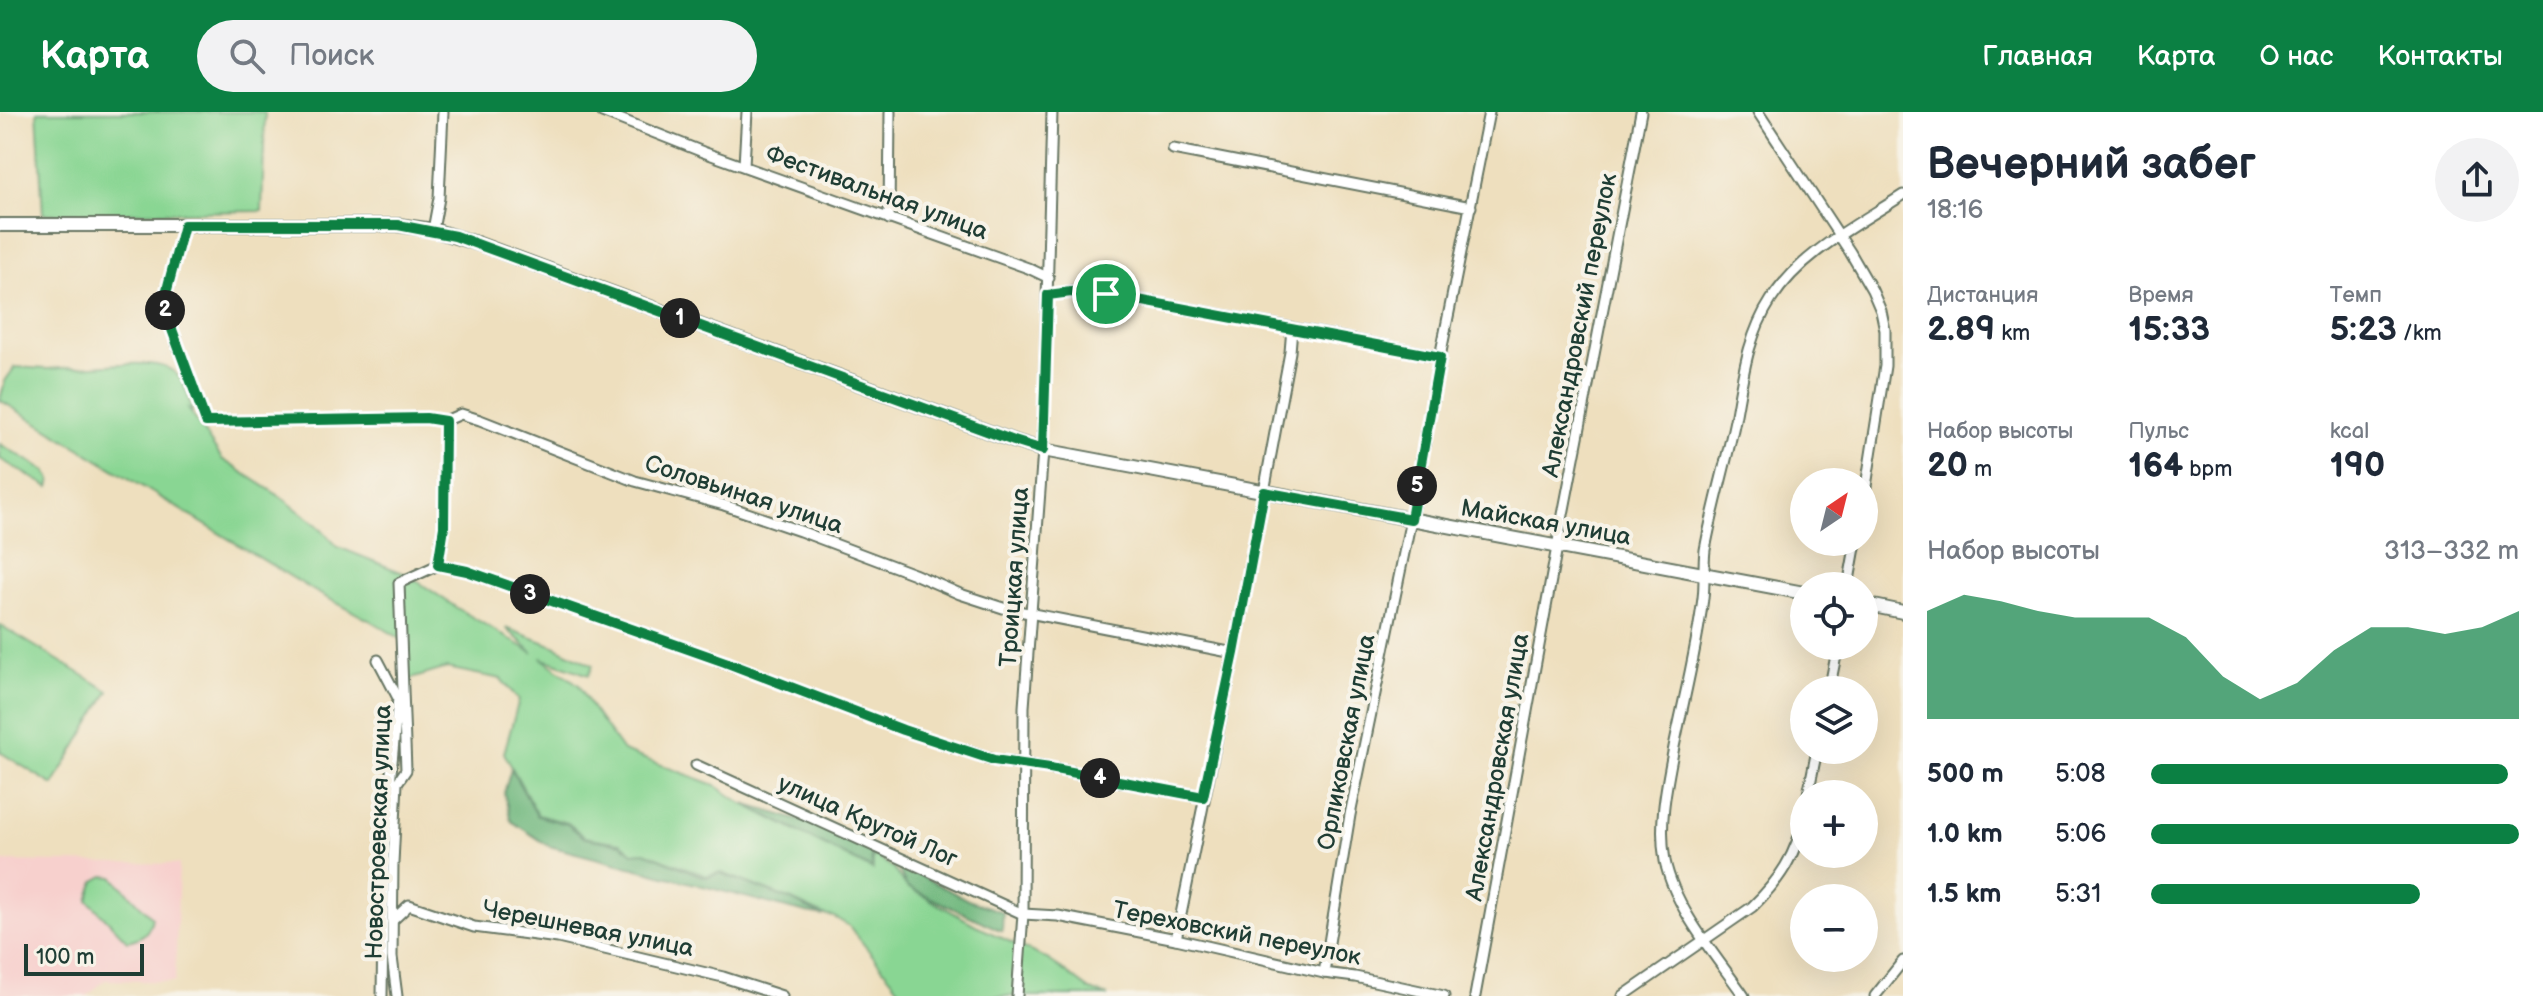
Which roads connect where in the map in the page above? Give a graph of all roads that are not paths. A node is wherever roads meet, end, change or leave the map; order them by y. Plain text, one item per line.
1 (443, 112) edge
2 (603, 112) edge
3 (747, 112) edge
4 (890, 112) edge
5 (1052, 112) edge
6 (1489, 112) edge
7 (1641, 112) edge
8 (1759, 112) edge
9 (1173, 149) dead end
10 (744, 165) junction
11 (1903, 195) edge
12 (1471, 207) junction
13 (889, 219) junction
14 (0, 225) edge
15 (184, 225) junction
16 (433, 230) junction
17 (1840, 236) junction
18 (1049, 278) junction
19 (1048, 295) junction
20 (1292, 328) junction
21 (1440, 357) junction
22 (445, 421) junction
23 (1043, 450) junction
24 (1869, 468) edge
25 (1264, 492) junction
26 (1411, 519) junction
27 (1558, 546) junction
28 (438, 565) junction
29 (1704, 573) junction
30 (1790, 590) edge
31 (1878, 607) edge
32 (1903, 612) edge
33 (1032, 615) junction
34 (1234, 653) junction
35 (378, 660) dead end
36 (1023, 764) junction
37 (696, 765) dead end
38 (1203, 797) junction
39 (1790, 860) edge
40 (1023, 914) junction
41 (392, 921) junction
42 (1176, 939) junction
43 (1705, 940) junction
44 (1903, 961) edge
45 (1324, 973) junction
46 (382, 996) edge
47 (397, 996) edge
48 (782, 996) edge
49 (1017, 996) edge
50 (1444, 996) edge
51 (1475, 996) edge
52 (1623, 996) edge
53 (1744, 996) edge
54 (1875, 996) edge

1 - 16 street
2 - 10 street, Фестивальная улица
3 - 10 street
4 - 13 street
5 - 18 street, Троицкая улица
6 - 12 street, Орликовская улица
7 - 27 street, Александровский переулок
8 - 17 street
9 - 12 street
10 - 13 street, Фестивальная улица
11 - 17 street
12 - 21 street, Орликовская улица
13 - 18 street, Фестивальная улица
14 - 15 street, Майская улица
15 - 16 street, Майская улица
15 - 22 street
16 - 23 street, Майская улица
17 - 24 street
17 - 29 street
18 - 19 street, Троицкая улица
19 - 20 street
19 - 23 street, Троицкая улица
20 - 21 street
20 - 25 street
21 - 26 street, Орликовская улица
22 - 28 street
22 - 33 street, Соловьиная улица
23 - 25 street, Майская улица
23 - 33 street, Троицкая улица
25 - 26 street, Майская улица
25 - 34 street
26 - 27 street, Майская улица
26 - 45 street, Орликовская улица
27 - 29 street, Майская улица
27 - 51 street, Александровская улица
28 - 36 street
28 - 41 street, Новостроевская улица
29 - 30 street, Майская улица
29 - 43 street
31 - 32 street
33 - 34 street, Соловьиная улица
33 - 36 street, Троицкая улица
34 - 38 street
35 - 46 street
36 - 38 street
36 - 40 street, Троицкая улица
37 - 40 street, улица Крутой Лог
38 - 42 street
39 - 43 street
40 - 42 street, Тереховский переулок
40 - 49 street, Троицкая улица
41 - 47 street, Новостроевская улица
41 - 48 street, Черешневая улица
42 - 45 street, Тереховский переулок
43 - 52 street
43 - 53 street
44 - 54 street
45 - 50 street, Тереховский переулок

